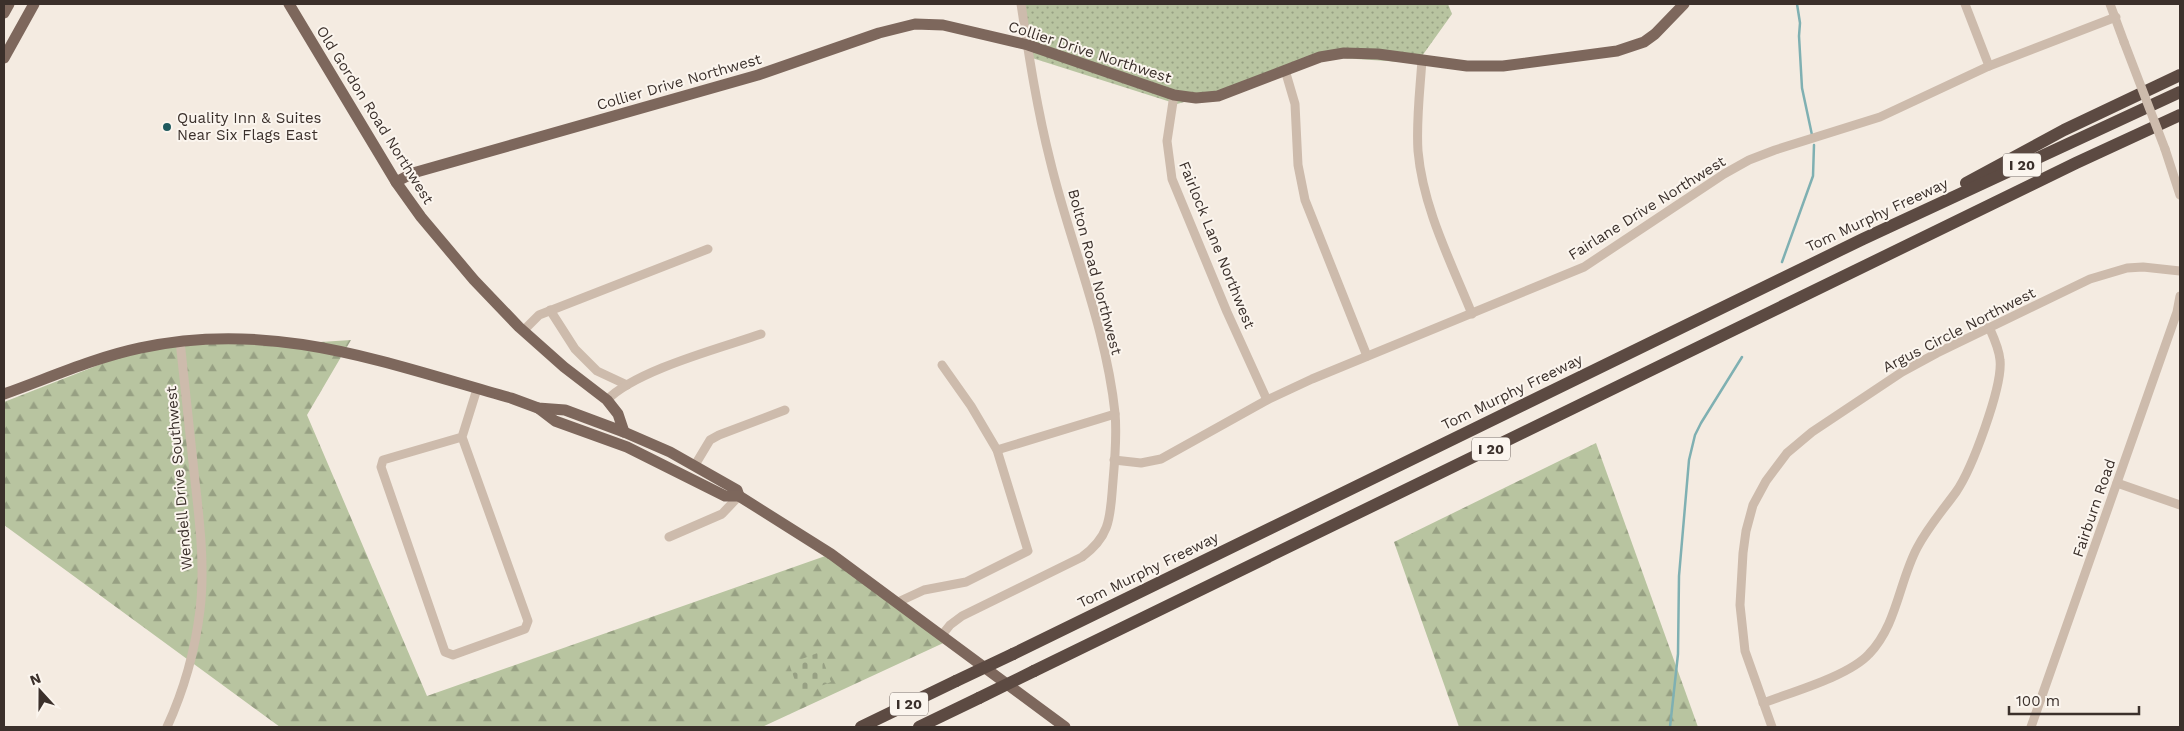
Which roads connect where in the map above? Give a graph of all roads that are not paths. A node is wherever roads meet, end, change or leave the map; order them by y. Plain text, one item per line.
1 (9, 4) edge
2 (34, 4) edge
3 (289, 4) edge
4 (1021, 4) edge
5 (1684, 4) edge
6 (1965, 4) edge
7 (2110, 4) edge
8 (4, 13) edge
9 (2116, 17) junction
10 (1028, 45) junction
11 (4, 58) edge
12 (1422, 60) junction
13 (1988, 66) junction
14 (1285, 70) junction
15 (2180, 75) edge
16 (2180, 92) edge
17 (1174, 95) junction
18 (2180, 115) edge
19 (396, 182) junction
20 (2180, 195) edge
21 (1863, 239) junction
22 (708, 249) dead end
23 (2180, 271) edge
24 (2180, 296) edge
25 (550, 310) junction
26 (1472, 314) junction
27 (1989, 327) junction
28 (523, 331) junction
29 (762, 334) dead end
30 (180, 341) junction
31 (1367, 356) junction
32 (942, 365) dead end
33 (627, 385) junction
34 (477, 389) junction
35 (4, 394) edge
36 (607, 400) junction
37 (1267, 400) junction
38 (538, 408) junction
39 (784, 410) dead end
40 (1115, 414) junction
41 (624, 432) junction
42 (462, 437) junction
43 (997, 450) junction
44 (1114, 460) junction
45 (695, 465) junction
46 (2117, 482) junction
47 (739, 496) junction
48 (2180, 505) edge
49 (669, 537) dead end
50 (898, 602) junction
51 (942, 635) junction
52 (1763, 703) junction
53 (167, 727) edge
54 (861, 727) edge
55 (919, 727) edge
56 (1065, 727) edge
57 (1772, 727) edge
58 (2031, 727) edge

1 - 8 main road
2 - 11 main road
3 - 19 main road, Old Gordon Road Northwest
4 - 10 street, Bolton Road Northwest
5 - 12 main road, Collier Drive Northwest
6 - 13 street
7 - 9 street
9 - 13 street, Fairlane Drive Northwest
9 - 20 street, bridge
10 - 17 main road, Collier Drive Northwest
10 - 19 main road, Collier Drive Northwest
10 - 40 street, Bolton Road Northwest
12 - 14 main road, Collier Drive Northwest
12 - 26 street
13 - 26 street, Fairlane Drive Northwest
14 - 17 main road, Collier Drive Northwest
14 - 31 street
15 - 21 highway
16 - 21 highway, Tom Murphy Freeway / I 20
17 - 37 street, Fairlock Lane Northwest
18 - 55 highway, I 20, bridge
19 - 28 main road, Old Gordon Road Northwest
21 - 54 highway, Tom Murphy Freeway / I 20, bridge
22 - 25 street
23 - 27 street, Argus Circle Northwest
24 - 46 street, Fairburn Road
25 - 28 street
25 - 33 street
26 - 31 street, Fairlane Drive Northwest
27 - 52 street
27 - 52 street, Argus Circle Northwest
28 - 36 main road, Old Gordon Road Northwest
29 - 33 street
30 - 34 main road
30 - 35 main road
30 - 53 street, Wendell Drive Southwest
31 - 37 street, Fairlane Drive Northwest
32 - 43 street
33 - 36 street
34 - 38 main road
34 - 42 street
36 - 41 main road, Old Gordon Road Northwest
37 - 44 street, Fairlane Drive Northwest
38 - 41 main road
38 - 47 main road
39 - 45 street
40 - 43 street
40 - 44 street, Bolton Road Northwest
41 - 45 main road
42 - 42 street
43 - 50 street
44 - 51 street, Bolton Road Northwest
45 - 47 main road
46 - 48 street
46 - 58 street, Fairburn Road
47 - 49 street
47 - 50 main road
50 - 51 main road
51 - 56 main road
52 - 57 street, Argus Circle Northwest

